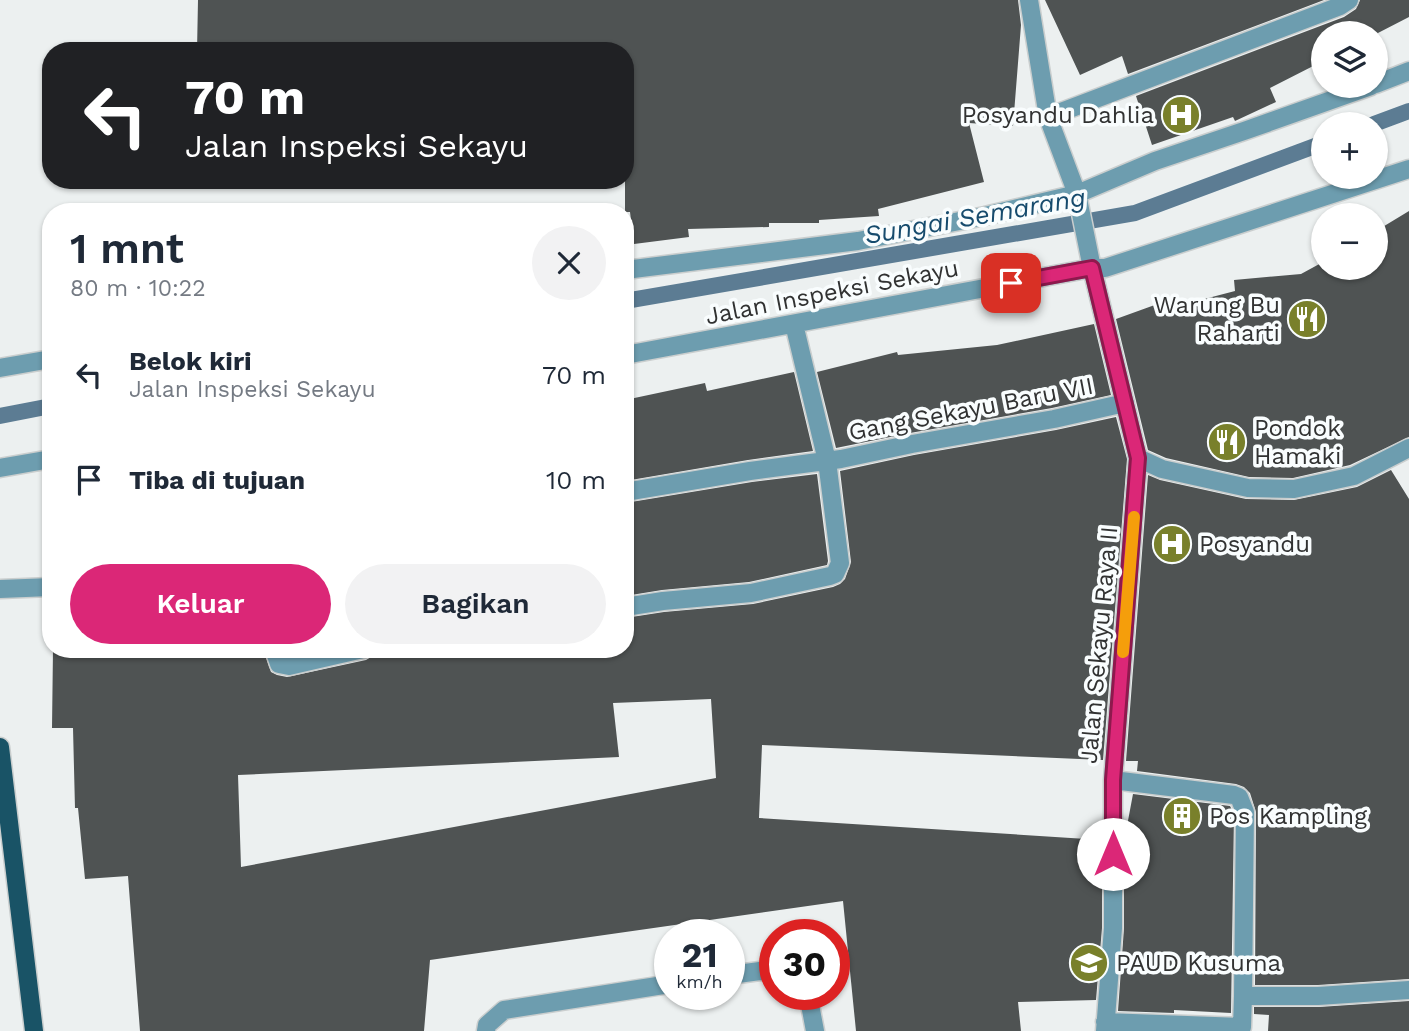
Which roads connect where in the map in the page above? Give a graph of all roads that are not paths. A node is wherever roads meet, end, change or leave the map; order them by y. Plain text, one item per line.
1 (1029, 0) edge
2 (1349, 0) edge
3 (1409, 71) edge
4 (1388, 79) edge
5 (1337, 98) edge
6 (1048, 117) junction
7 (1409, 169) edge
8 (1079, 203) junction
9 (1091, 261) junction
10 (634, 269) edge
11 (794, 324) junction
12 (634, 353) edge
13 (42, 361) edge
14 (0, 368) edge
15 (1125, 403) junction
16 (1409, 447) edge
17 (1138, 458) junction
18 (42, 461) edge
19 (827, 461) junction
20 (0, 468) edge
21 (634, 490) edge
22 (42, 587) edge
23 (0, 589) edge
24 (634, 606) edge
25 (277, 658) edge
26 (324, 658) edge
27 (0, 747) edge
28 (1113, 780) junction
29 (654, 987) edge
30 (1409, 990) edge
31 (1242, 996) junction
32 (811, 1010) edge
33 (1105, 1027) edge
34 (1242, 1029) edge
35 (34, 1031) edge
36 (486, 1031) edge
37 (815, 1031) edge

1 - 6 street, Jalan Sekayu Raya II
2 - 6 street
3 - 4 street
5 - 8 street
6 - 8 street, Jalan Sekayu Raya II
7 - 9 street, Jalan Inspeksi Sekayu
8 - 9 street, Jalan Sekayu Raya II
8 - 10 street
9 - 11 street, Jalan Inspeksi Sekayu
9 - 15 street, Jalan Sekayu Raya II
11 - 12 street, Jalan Inspeksi Sekayu
11 - 19 street, Gang Sekayu Baru VII
13 - 14 street
15 - 17 street, Jalan Sekayu Raya II
15 - 19 street, Gang Sekayu Baru VII
16 - 17 street
17 - 28 street, Jalan Sekayu Raya II
18 - 20 street
19 - 21 street, Gang Sekayu Baru VII
19 - 24 street, Gang Sekayu Baru VII
22 - 23 street
25 - 26 street
27 - 35 main road
28 - 31 street
28 - 33 street, Jalan Sekayu Raya II
29 - 36 street
30 - 31 street
31 - 34 street
32 - 37 street
33 - 34 street

